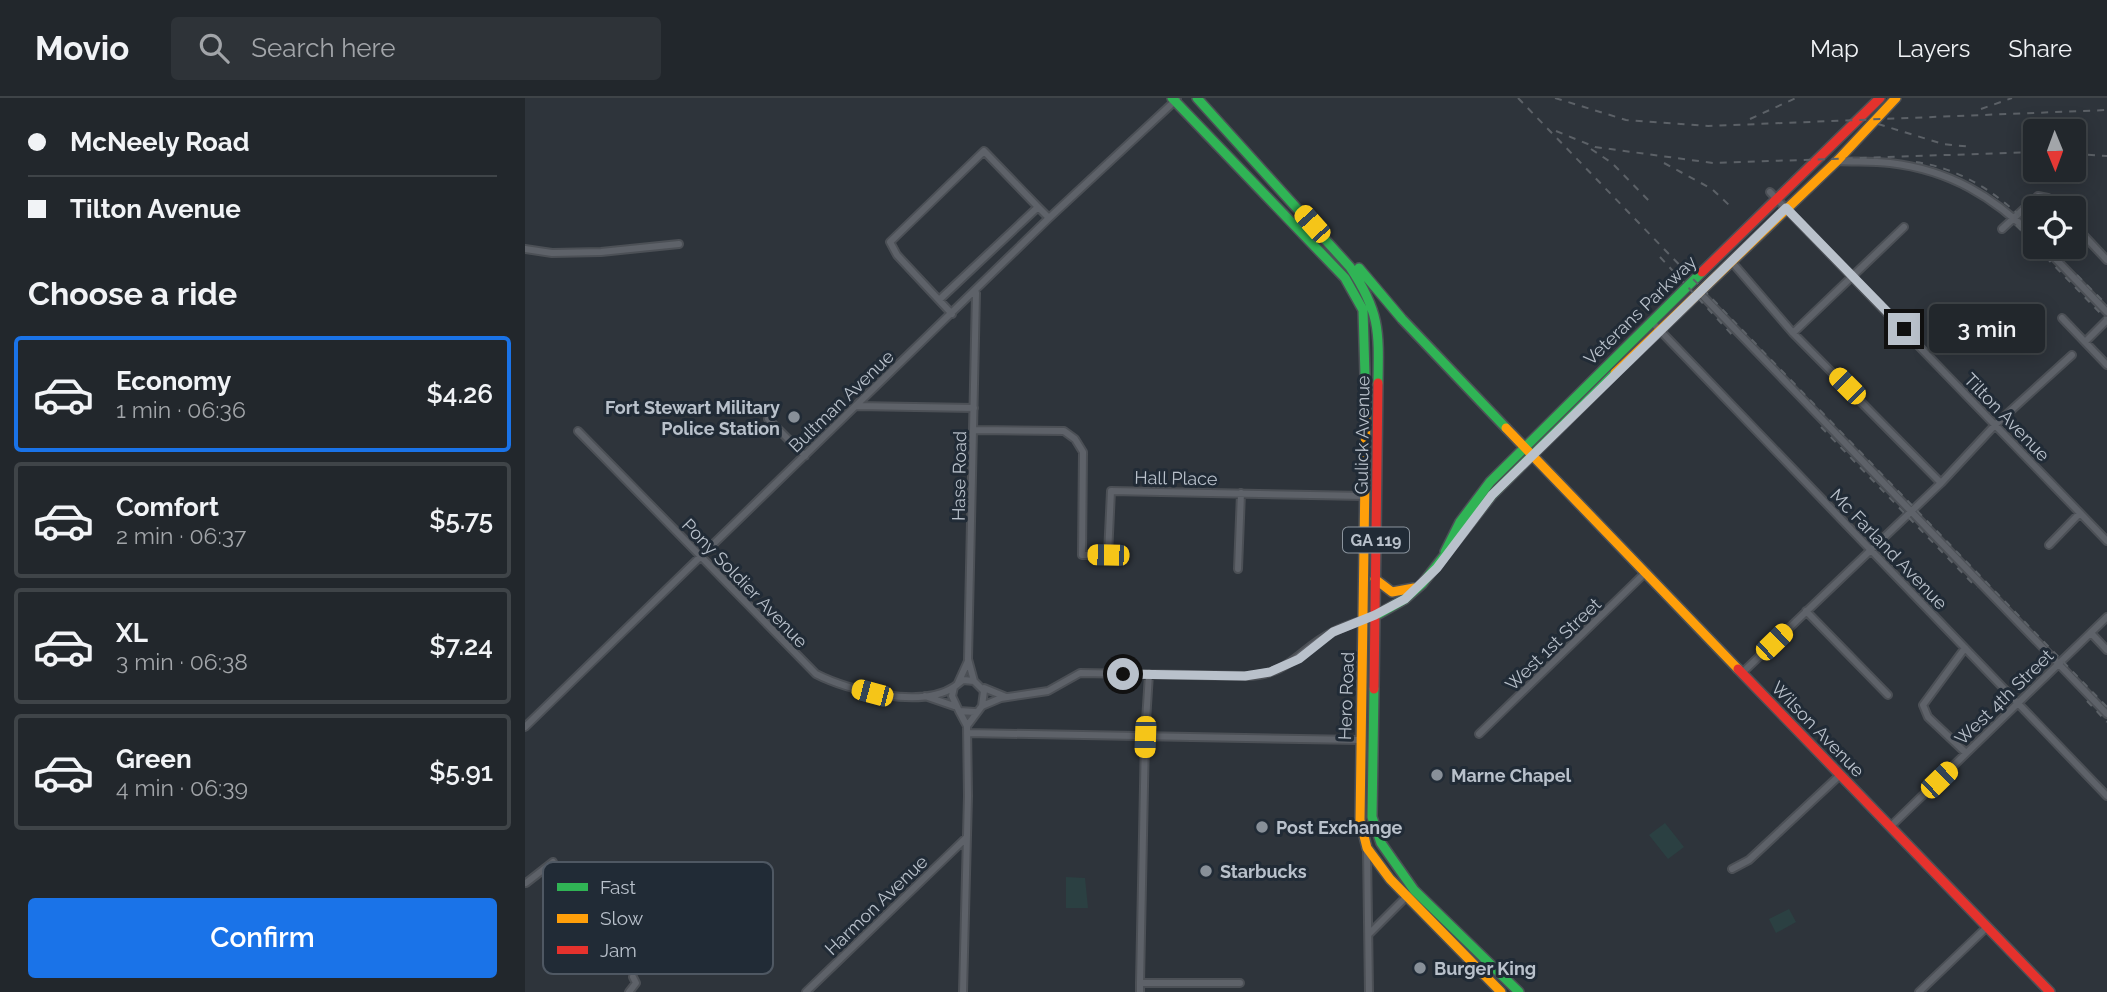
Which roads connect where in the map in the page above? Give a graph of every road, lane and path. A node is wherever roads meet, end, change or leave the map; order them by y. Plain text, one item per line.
1 (1197, 98) edge
2 (1880, 98) edge
3 (1896, 98) edge
4 (1175, 99) edge
5 (1836, 161) junction
6 (1774, 195) junction
7 (1038, 207) junction
8 (1786, 208) junction
9 (2023, 209) edge
10 (2014, 217) junction
11 (1049, 218) junction
12 (1312, 224) junction
13 (2023, 226) edge
14 (1904, 227) dead end
15 (2001, 229) dead end
16 (2086, 238) edge
17 (679, 244) dead end
18 (525, 249) edge
19 (2055, 259) edge
20 (2107, 260) edge
21 (1731, 261) junction
22 (1852, 276) junction
23 (1699, 292) junction
24 (976, 293) junction
25 (939, 300) junction
26 (2107, 312) edge
27 (952, 314) junction
28 (2062, 318) dead end
29 (2107, 320) edge
30 (1651, 321) junction
31 (1660, 330) junction
32 (1793, 333) junction
33 (2085, 342) junction
34 (2072, 355) dead end
35 (2107, 365) edge
36 (856, 406) junction
37 (974, 408) junction
38 (768, 419) dead end
39 (1995, 425) junction
40 (975, 430) junction
41 (578, 431) dead end
42 (1524, 446) junction
43 (1532, 455) junction
44 (805, 456) junction
45 (1941, 483) junction
46 (1241, 493) junction
47 (1365, 496) junction
48 (1910, 511) junction
49 (2080, 513) junction
50 (2107, 541) edge
51 (2049, 545) dead end
52 (1869, 550) junction
53 (699, 557) junction
54 (1442, 560) junction
55 (1238, 569) dead end
56 (1646, 572) junction
57 (1375, 579) junction
58 (1422, 584) junction
59 (1806, 611) junction
60 (1375, 615) junction
61 (2107, 617) edge
62 (1364, 620) junction
63 (2091, 633) junction
64 (1965, 648) junction
65 (2107, 650) edge
66 (968, 659) junction
67 (2058, 664) junction
68 (1743, 673) junction
69 (1149, 674) junction
70 (974, 681) junction
71 (956, 685) junction
72 (982, 687) junction
73 (1888, 695) dead end
74 (923, 696) junction
75 (1008, 697) junction
76 (2018, 704) junction
77 (982, 706) junction
78 (957, 709) junction
79 (975, 712) junction
80 (2107, 714) edge
81 (525, 727) edge
82 (967, 730) junction
83 (1479, 734) dead end
84 (1145, 737) junction
85 (1360, 740) junction
86 (1966, 753) junction
87 (1840, 775) junction
88 (2107, 796) edge
89 (1891, 826) junction
90 (966, 838) junction
91 (1367, 848) junction
92 (1732, 869) dead end
93 (543, 870) edge
94 (526, 883) edge
95 (1414, 888) junction
96 (1405, 898) junction
97 (1987, 928) junction
98 (1368, 935) junction
99 (633, 977) dead end
100 (1140, 983) junction
101 (1240, 983) dead end
102 (629, 992) edge
103 (806, 992) edge
104 (963, 992) edge
105 (1140, 992) edge
106 (1369, 992) edge
107 (1501, 992) edge
108 (1519, 992) edge
109 (1919, 992) edge
110 (2050, 992) edge

1 - 12 main road, Gulick Avenue / GA 119
2 - 6 main road, Veterans Parkway
3 - 5 main road, Veterans Parkway
4 - 11 street, Bultman Avenue
4 - 47 main road, Hero Road / GA 119
5 - 8 main road, Veterans Parkway
5 - 10 street
6 - 8 street, Tilton Avenue
6 - 30 main road, Veterans Parkway
7 - 11 street
7 - 25 street
7 - 25 street
8 - 21 main road, Veterans Parkway
8 - 22 street, Tilton Avenue
9 - 10 street
10 - 13 street
10 - 15 street
11 - 24 street, Bultman Avenue
12 - 42 main road, Wilson Avenue
12 - 57 main road, Gulick Avenue / GA 119
14 - 22 street
16 - 20 street
17 - 18 street
19 - 26 street
21 - 23 main road, Veterans Parkway
21 - 32 street
22 - 32 street
22 - 39 street, Tilton Avenue
23 - 31 main road, Veterans Parkway
23 - 48 street
24 - 27 street, Bultman Avenue
24 - 37 street, Hase Road
25 - 27 street
27 - 36 street, Bultman Avenue
28 - 33 street
29 - 33 street
30 - 31 street, Mc Farland Avenue
30 - 42 main road, Veterans Parkway
31 - 43 main road, Veterans Parkway
31 - 52 street, Mc Farland Avenue
32 - 45 street
33 - 35 street
34 - 39 street
36 - 37 street
36 - 44 street, Bultman Avenue
37 - 40 street, Hase Road
38 - 44 street
39 - 45 street
39 - 49 street, Tilton Avenue
40 - 46 street, Hall Place
40 - 66 street, Hase Road
41 - 53 street, Pony Soldier Avenue
42 - 43 main road, Wilson Avenue
42 - 54 main road, Veterans Parkway
43 - 54 main road, Veterans Parkway
43 - 56 main road, Wilson Avenue
44 - 53 street, Bultman Avenue
45 - 48 street
46 - 47 street, Hall Place
46 - 55 street
47 - 62 main road, Hero Road / GA 119
48 - 52 street
48 - 67 street
49 - 50 street, Tilton Avenue
49 - 51 street
52 - 59 street
52 - 64 street, Mc Farland Avenue
53 - 74 street, Pony Soldier Avenue
53 - 81 street, Bultman Avenue
54 - 58 main road
56 - 68 main road, Wilson Avenue
56 - 83 street, West 1st Street
57 - 58 main road
57 - 60 main road, Gulick Avenue / GA 119
58 - 60 main road
59 - 68 street
59 - 73 street
60 - 62 street
60 - 95 main road, Gulick Avenue / GA 119
61 - 63 street, West 4th Street
62 - 69 street
62 - 85 main road, Hero Road / GA 119
63 - 65 street
63 - 67 street, West 4th Street
64 - 76 street, Mc Farland Avenue
64 - 86 street
66 - 70 street
66 - 71 street
67 - 76 street, West 4th Street
67 - 80 street
68 - 87 main road, Wilson Avenue
69 - 75 street
69 - 84 street
70 - 71 street
70 - 72 street
71 - 74 street
71 - 78 street
72 - 75 street
72 - 77 street
74 - 78 street
75 - 77 street
76 - 86 street, West 4th Street
76 - 88 street, Mc Farland Avenue
77 - 79 street
78 - 79 street
78 - 82 street
79 - 82 street
82 - 84 street
82 - 90 street
84 - 85 street
84 - 100 street
85 - 91 main road, Hero Road / GA 119
86 - 89 street, West 4th Street
87 - 89 main road, Wilson Avenue
87 - 92 street
89 - 97 main road, Wilson Avenue
90 - 103 street, Harmon Avenue
90 - 104 street
91 - 96 main road, GA 119
91 - 98 street
93 - 94 street
95 - 96 street
95 - 108 main road, Gulick Avenue / GA 119
96 - 98 street
96 - 107 main road, GA 119
97 - 109 street
97 - 110 main road, Wilson Avenue
98 - 106 street
99 - 102 street
100 - 101 street
100 - 105 street

